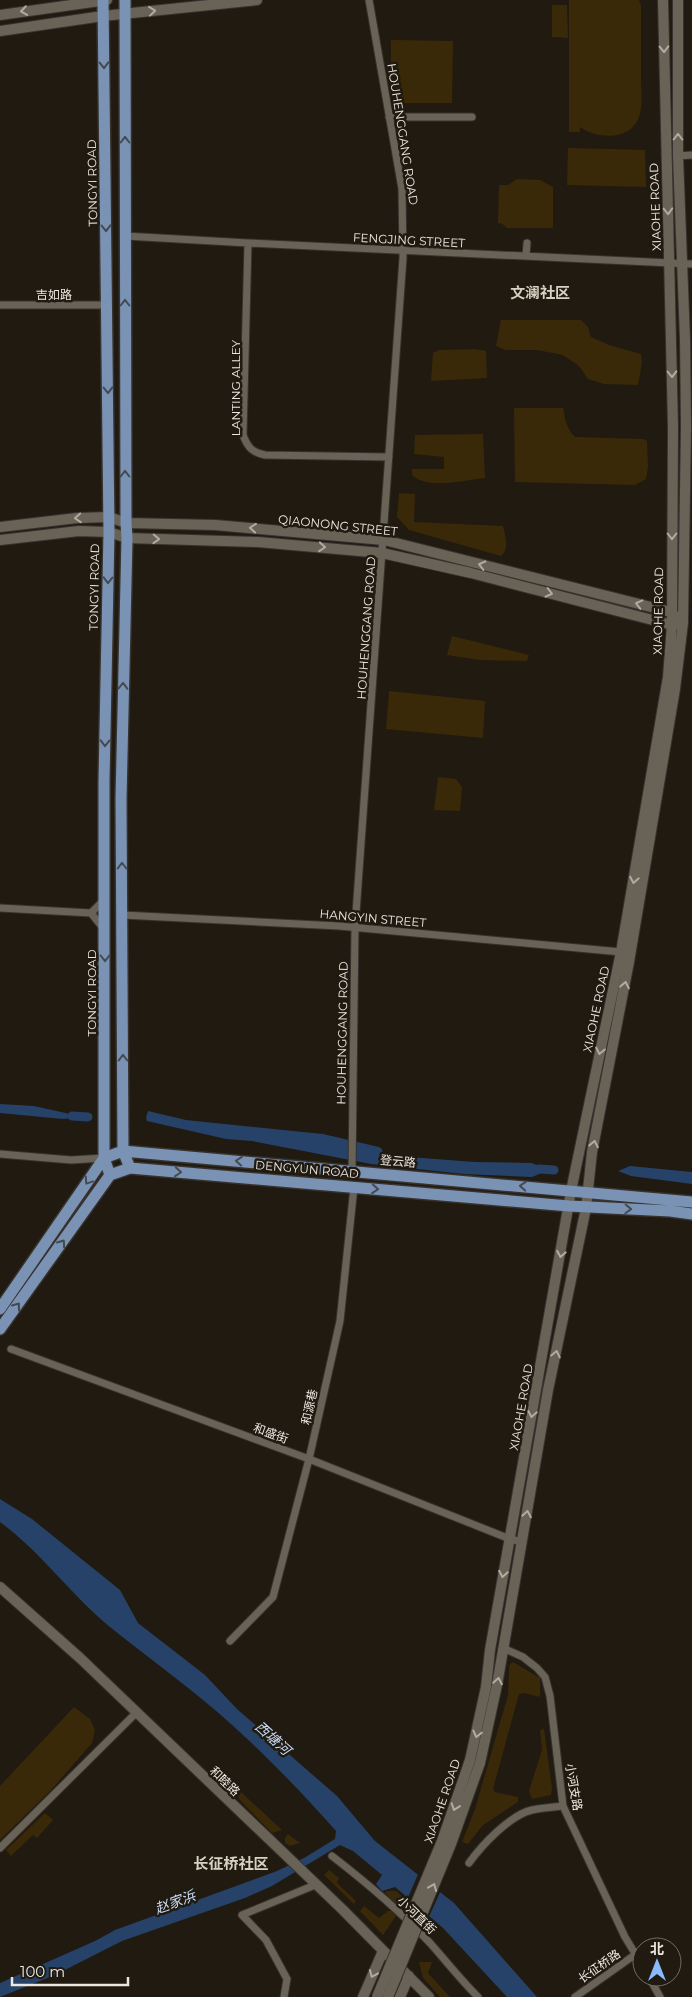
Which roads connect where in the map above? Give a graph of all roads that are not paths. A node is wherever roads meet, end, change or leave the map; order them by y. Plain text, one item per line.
1 (104, 0) edge
2 (126, 0) edge
3 (257, 0) edge
4 (369, 0) edge
5 (663, 0) edge
6 (678, 0) edge
7 (125, 14) junction
8 (0, 15) edge
9 (103, 16) junction
10 (0, 31) edge
11 (472, 116) dead end
12 (389, 117) junction
13 (692, 155) edge
14 (678, 156) junction
15 (125, 236) junction
16 (526, 243) dead end
17 (248, 244) junction
18 (403, 251) junction
19 (526, 256) junction
20 (670, 263) junction
21 (688, 264) edge
22 (0, 305) edge
23 (107, 305) junction
24 (390, 457) junction
25 (109, 517) junction
26 (126, 523) junction
27 (0, 527) edge
28 (109, 532) junction
29 (127, 538) junction
30 (0, 540) edge
31 (384, 540) junction
32 (382, 553) junction
33 (672, 612) junction
34 (687, 624) edge
35 (672, 625) junction
36 (104, 900) junction
37 (0, 908) edge
38 (91, 913) junction
39 (122, 915) junction
40 (355, 927) junction
41 (105, 930) junction
42 (621, 952) junction
43 (124, 1151) junction
44 (0, 1154) edge
45 (104, 1158) junction
46 (130, 1168) junction
47 (352, 1171) junction
48 (110, 1174) junction
49 (354, 1187) junction
50 (571, 1191) junction
51 (588, 1193) junction
52 (692, 1202) edge
53 (670, 1205) junction
54 (570, 1206) junction
55 (586, 1208) junction
56 (692, 1214) edge
57 (0, 1309) edge
58 (0, 1329) edge
59 (11, 1348) dead end
60 (309, 1459) junction
61 (510, 1539) junction
62 (522, 1542) junction
63 (0, 1587) edge
64 (230, 1641) dead end
65 (503, 1648) junction
66 (136, 1713) junction
67 (475, 1762) junction
68 (563, 1806) junction
69 (0, 1848) edge
70 (332, 1856) dead end
71 (470, 1863) dead end
72 (312, 1881) junction
73 (632, 1947) edge
74 (383, 1951) junction
75 (632, 1957) edge
76 (409, 1976) junction
77 (284, 1997) edge
78 (363, 1997) edge
79 (377, 1997) edge
80 (388, 1997) edge
81 (400, 1997) edge
82 (430, 1997) edge
83 (478, 1997) edge
84 (575, 1997) edge

1 -> 8 main road
1 - 9 main road, TONGYI ROAD
2 - 7 main road
7 -> 3 main road
4 - 12 street, HOUHENGGANG ROAD
5 -> 20 main road, XIAOHE ROAD
14 -> 6 main road, XIAOHE ROAD
7 - 9 main road
15 -> 7 main road
9 - 10 main road
9 -> 23 main road, TONGYI ROAD
11 - 12 street
12 - 18 street, HOUHENGGANG ROAD
13 - 14 street
14 - 21 main road, XIAOHE ROAD
15 - 17 street, FENGJING STREET
26 -> 15 main road
16 - 19 street
17 - 18 street, FENGJING STREET
17 - 24 street, LANTING ALLEY
18 - 19 street, FENGJING STREET
18 - 24 street, HOUHENGGANG ROAD
19 - 20 street, FENGJING STREET
20 - 21 street, FENGJING STREET
20 -> 33 main road, XIAOHE ROAD
21 - 34 main road, XIAOHE ROAD
22 - 23 street, 吉如路
23 -> 25 main road, TONGYI ROAD
24 - 31 street, HOUHENGGANG ROAD
25 - 26 main road, QIAONONG STREET
25 -> 27 main road, QIAONONG STREET
25 - 28 main road, TONGYI ROAD
26 - 29 main road
31 -> 26 main road, QIAONONG STREET
28 - 29 main road, QIAONONG STREET
28 - 30 main road, QIAONONG STREET
28 -> 36 main road, TONGYI ROAD
29 -> 32 main road, QIAONONG STREET
39 -> 29 main road
31 - 32 street, HOUHENGGANG ROAD
33 -> 31 main road, QIAONONG STREET
32 -> 35 main road, QIAONONG STREET
32 - 40 street, HOUHENGGANG ROAD
33 - 34 main road
33 - 35 main road, XIAOHE ROAD
34 - 35 main road, QIAONONG STREET
51 -> 34 main road, XIAOHE ROAD
35 -> 42 main road, XIAOHE ROAD
36 - 38 street
36 - 41 main road, TONGYI ROAD
37 - 38 street
38 - 41 street
39 - 40 street, HANGYIN STREET
43 -> 39 main road
40 - 42 street, HANGYIN STREET
40 - 47 street, HOUHENGGANG ROAD
41 -> 45 main road, TONGYI ROAD
42 -> 50 main road, XIAOHE ROAD
43 - 45 main road
43 - 46 main road
47 -> 43 main road, 登云路
44 - 45 street
45 - 48 main road, TONGYI ROAD
45 -> 57 main road
46 - 48 main road, DENGYUN ROAD
46 -> 49 main road, DENGYUN ROAD
50 -> 47 main road, 登云路
58 -> 48 main road
49 -> 54 main road, DENGYUN ROAD
49 - 60 street, 和源巷
50 - 51 main road, 登云路
50 - 54 main road, XIAOHE ROAD
51 - 53 main road, 登云路
51 - 55 main road, XIAOHE ROAD
52 - 53 main road, DENGYUN ROAD
55 -> 53 main road, DENGYUN ROAD
53 - 56 main road, DENGYUN ROAD
54 - 55 main road, DENGYUN ROAD
54 -> 61 main road, XIAOHE ROAD
62 -> 55 main road, XIAOHE ROAD
59 - 60 street, 和盛街
60 - 61 street, 和盛街
60 - 64 street, 和源巷
61 - 62 street, 和盛街
61 -> 67 main road, XIAOHE ROAD
62 - 65 main road, XIAOHE ROAD
63 - 66 main road, 和睦路
67 -> 65 main road, XIAOHE ROAD
65 - 68 street, 小河支路
66 - 69 street
66 - 72 main road, 和睦路
67 -> 79 main road, XIAOHE ROAD, bridge
80 -> 67 main road, XIAOHE ROAD, bridge
68 - 71 street
68 - 73 street, 小河支路
70 - 83 street, 小河直街
72 - 74 main road, 和睦路
72 - 77 street
74 - 76 main road, 和睦路
74 -> 78 main road
75 - 84 street, 长征桥路
76 - 81 main road
76 - 82 main road, 和睦路

